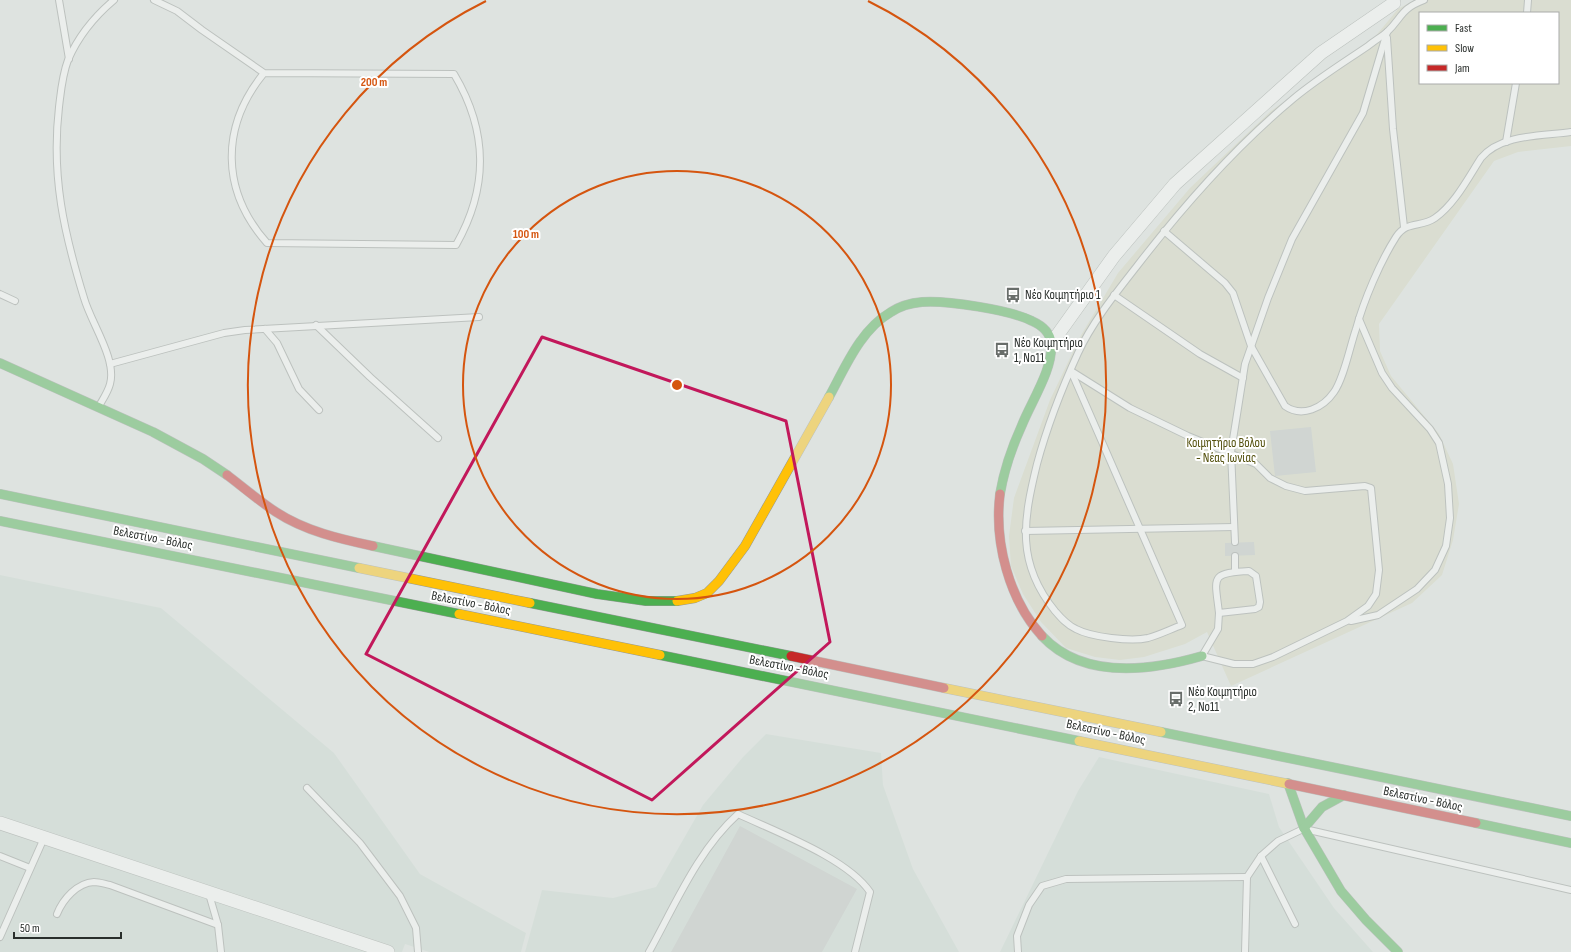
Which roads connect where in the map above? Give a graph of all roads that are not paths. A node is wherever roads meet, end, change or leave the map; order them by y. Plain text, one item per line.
1 (59, 0) edge
2 (114, 0) edge
3 (154, 0) edge
4 (1424, 0) edge
5 (1528, 0) edge
6 (1394, 3) dead end
7 (1527, 12) edge
8 (1387, 32) junction
9 (69, 59) junction
10 (264, 73) junction
11 (1516, 84) edge
12 (1571, 132) edge
13 (1506, 142) junction
14 (1404, 227) junction
15 (1164, 231) junction
16 (0, 294) edge
17 (1114, 295) junction
18 (15, 301) dead end
19 (479, 317) dead end
20 (1359, 319) junction
21 (316, 325) junction
22 (265, 329) junction
23 (1051, 344) junction
24 (1252, 346) junction
25 (0, 363) edge
26 (110, 364) junction
27 (1071, 371) junction
28 (1243, 378) junction
29 (98, 408) junction
30 (319, 410) dead end
31 (438, 438) dead end
32 (1231, 452) junction
33 (0, 494) edge
34 (0, 521) edge
35 (1234, 527) junction
36 (1139, 529) junction
37 (1025, 531) junction
38 (1235, 542) dead end
39 (1235, 556) dead end
40 (1235, 571) junction
41 (1219, 612) junction
42 (1347, 621) junction
43 (1202, 656) junction
44 (1288, 783) junction
45 (306, 788) dead end
46 (1344, 795) junction
47 (1571, 816) edge
48 (0, 823) edge
49 (1304, 828) junction
50 (44, 838) junction
51 (1571, 843) edge
52 (0, 856) edge
53 (1261, 856) junction
54 (30, 868) junction
55 (1247, 877) junction
56 (1571, 890) edge
57 (209, 892) junction
58 (57, 914) dead end
59 (1295, 924) dead end
60 (218, 925) junction
61 (0, 937) edge
62 (221, 952) edge
63 (388, 952) edge
64 (418, 952) edge
65 (649, 952) edge
66 (855, 952) edge
67 (1018, 952) edge
68 (1245, 952) edge
69 (1398, 952) edge

1 - 9 lane
2 - 9 lane
3 - 10 lane
4 - 8 lane
5 - 7 lane
6 - 23 street
8 - 14 lane
8 - 15 lane
8 - 24 lane
9 - 26 lane
10 - 10 lane
11 - 13 lane
12 - 13 lane
13 - 14 lane
14 - 20 lane
15 - 17 lane
15 - 24 lane
16 - 18 lane
17 - 27 lane
17 - 28 lane
19 - 21 lane
20 - 24 lane
20 - 42 lane
21 - 22 lane
21 - 31 lane
22 - 26 lane
22 - 30 lane
23 - 29 main road
23 - 43 main road
24 - 28 lane
25 - 29 main road
26 - 29 lane
27 - 32 lane
27 - 36 lane
27 - 37 lane
28 - 32 lane
32 - 35 lane
32 - 42 lane
33 - 47 main road, Βελεστίνο - Βόλος
34 - 44 main road, Βελεστίνο - Βόλος
35 - 36 lane
35 - 38 lane
36 - 37 lane
36 - 37 lane
39 - 40 lane
40 - 41 lane
40 - 41 lane
41 - 43 lane
42 - 43 lane
44 - 46 main road, Βελεστίνο - Βόλος
44 - 49 main road
45 - 64 lane
46 - 49 main road
46 - 51 main road, Βελεστίνο - Βόλος
48 - 50 street
49 - 53 lane
49 - 56 lane
49 - 69 main road
50 - 54 lane
50 - 57 street
52 - 54 lane
53 - 55 lane
53 - 59 lane
54 - 61 lane
55 - 67 lane
55 - 68 lane
57 - 60 lane
57 - 63 street
58 - 60 lane
60 - 62 lane
65 - 66 lane

